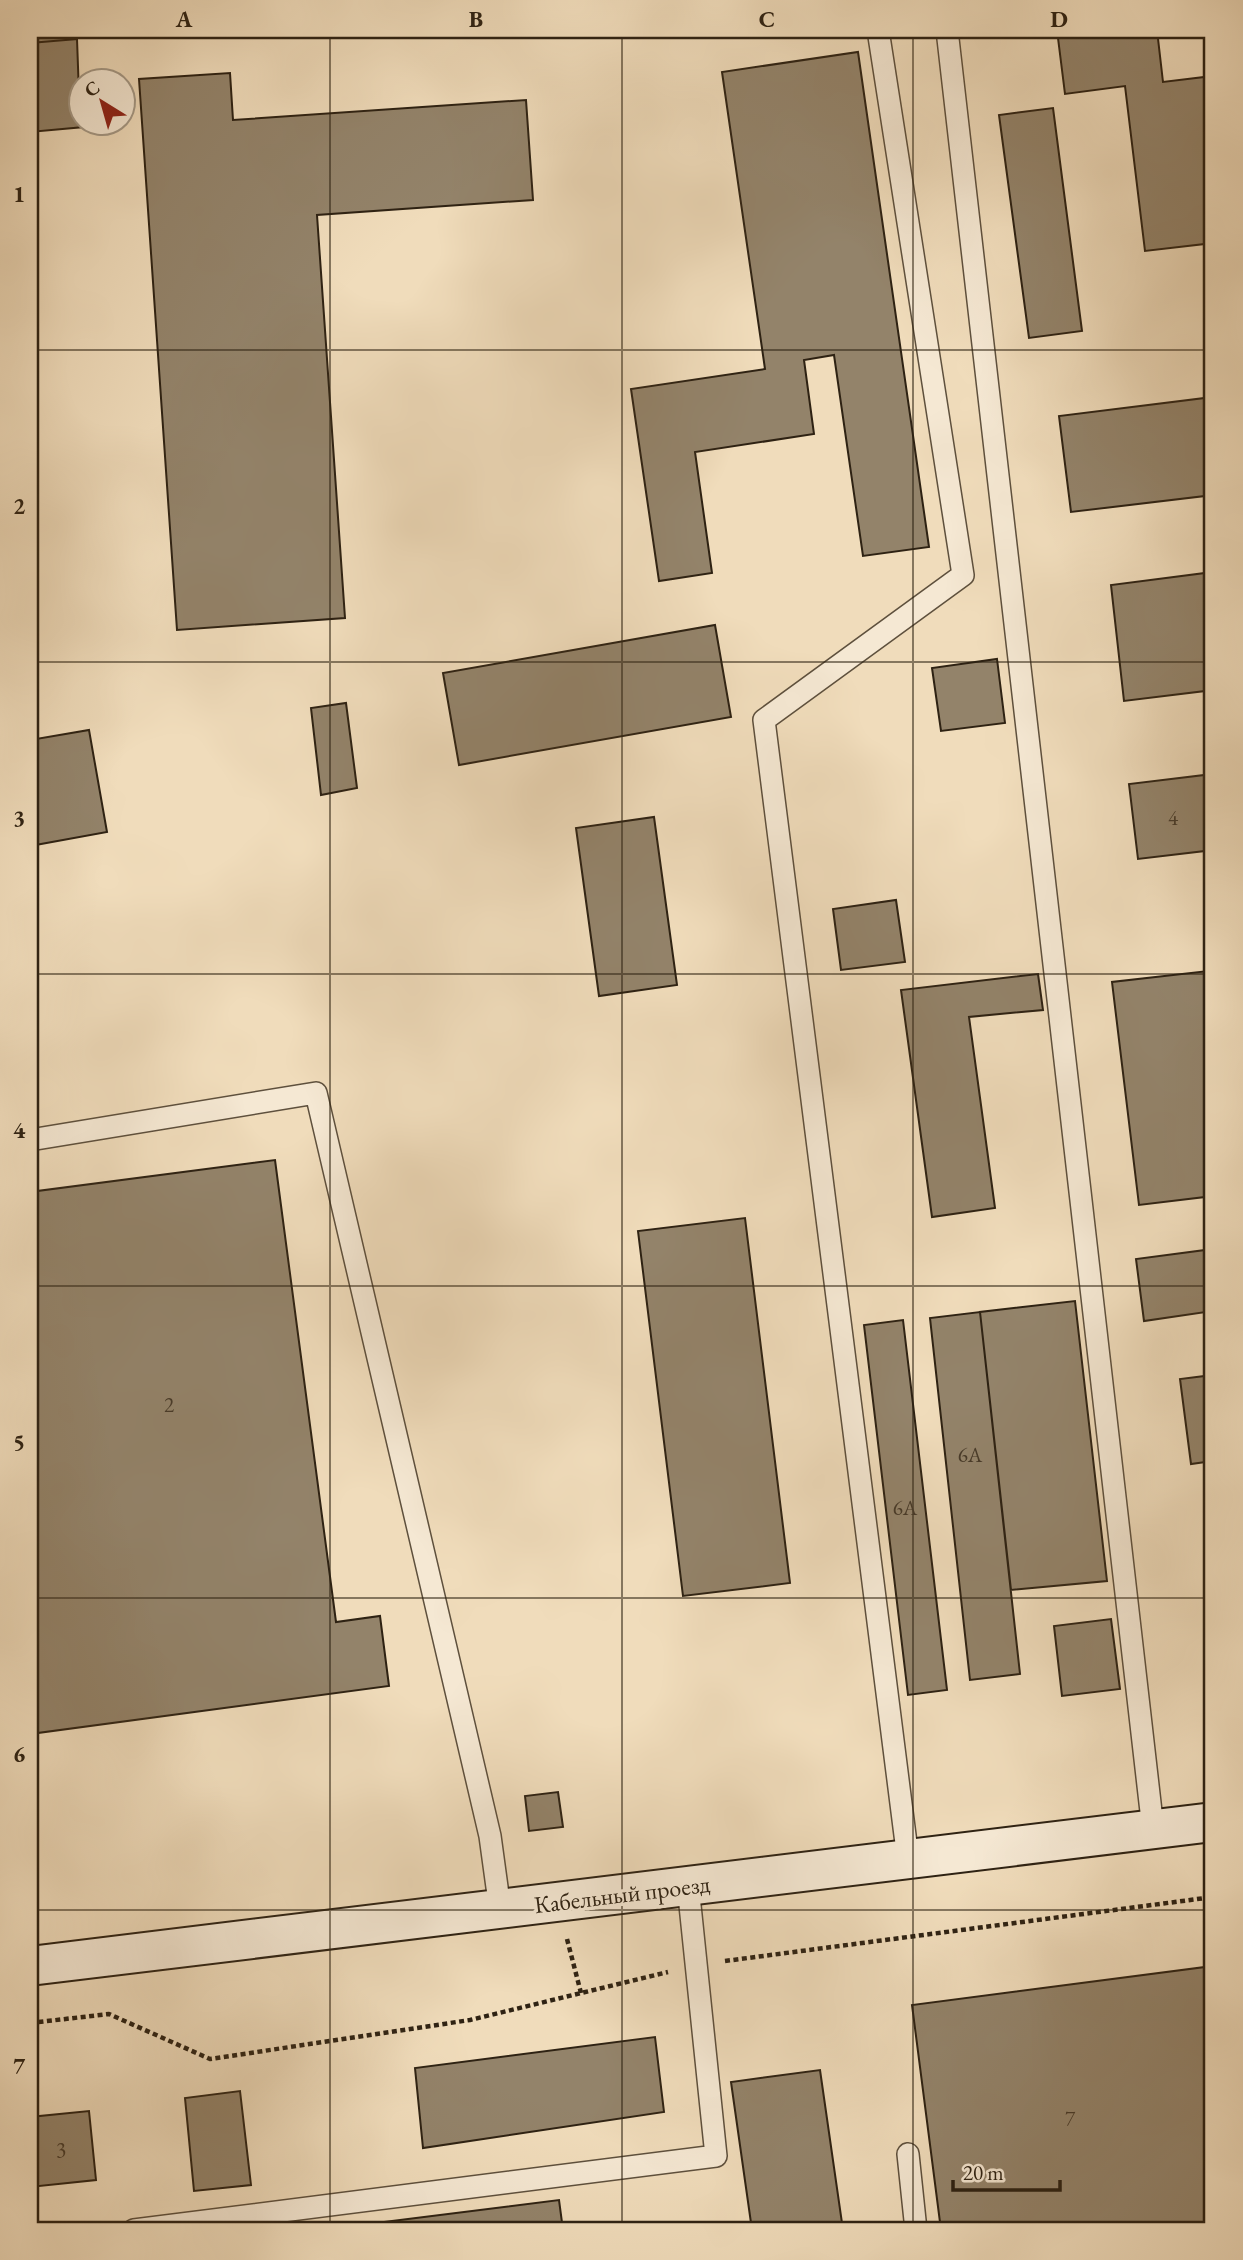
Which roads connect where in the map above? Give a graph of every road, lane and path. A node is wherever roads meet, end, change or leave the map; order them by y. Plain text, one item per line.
1 (878, 30) edge
2 (947, 30) edge
3 (30, 1140) edge
4 (1213, 1822) edge
5 (1153, 1829) junction
6 (908, 1859) junction
7 (688, 1886) junction
8 (1213, 1897) edge
9 (500, 1909) junction
10 (567, 1939) dead end
11 (696, 1965) junction
12 (30, 1966) edge
13 (581, 1993) junction
14 (30, 2023) edge
15 (908, 2154) dead end
16 (134, 2230) edge
17 (916, 2230) edge

1 - 6 lane
2 - 5 lane
3 - 9 lane
4 - 5 street, Кабельный проезд
5 - 6 street, Кабельный проезд
6 - 7 street, Кабельный проезд
7 - 9 street, Кабельный проезд
7 - 11 lane
8 - 11 path
9 - 12 street, Кабельный проезд
10 - 13 path
11 - 13 path
11 - 16 lane
13 - 14 path
15 - 17 lane

